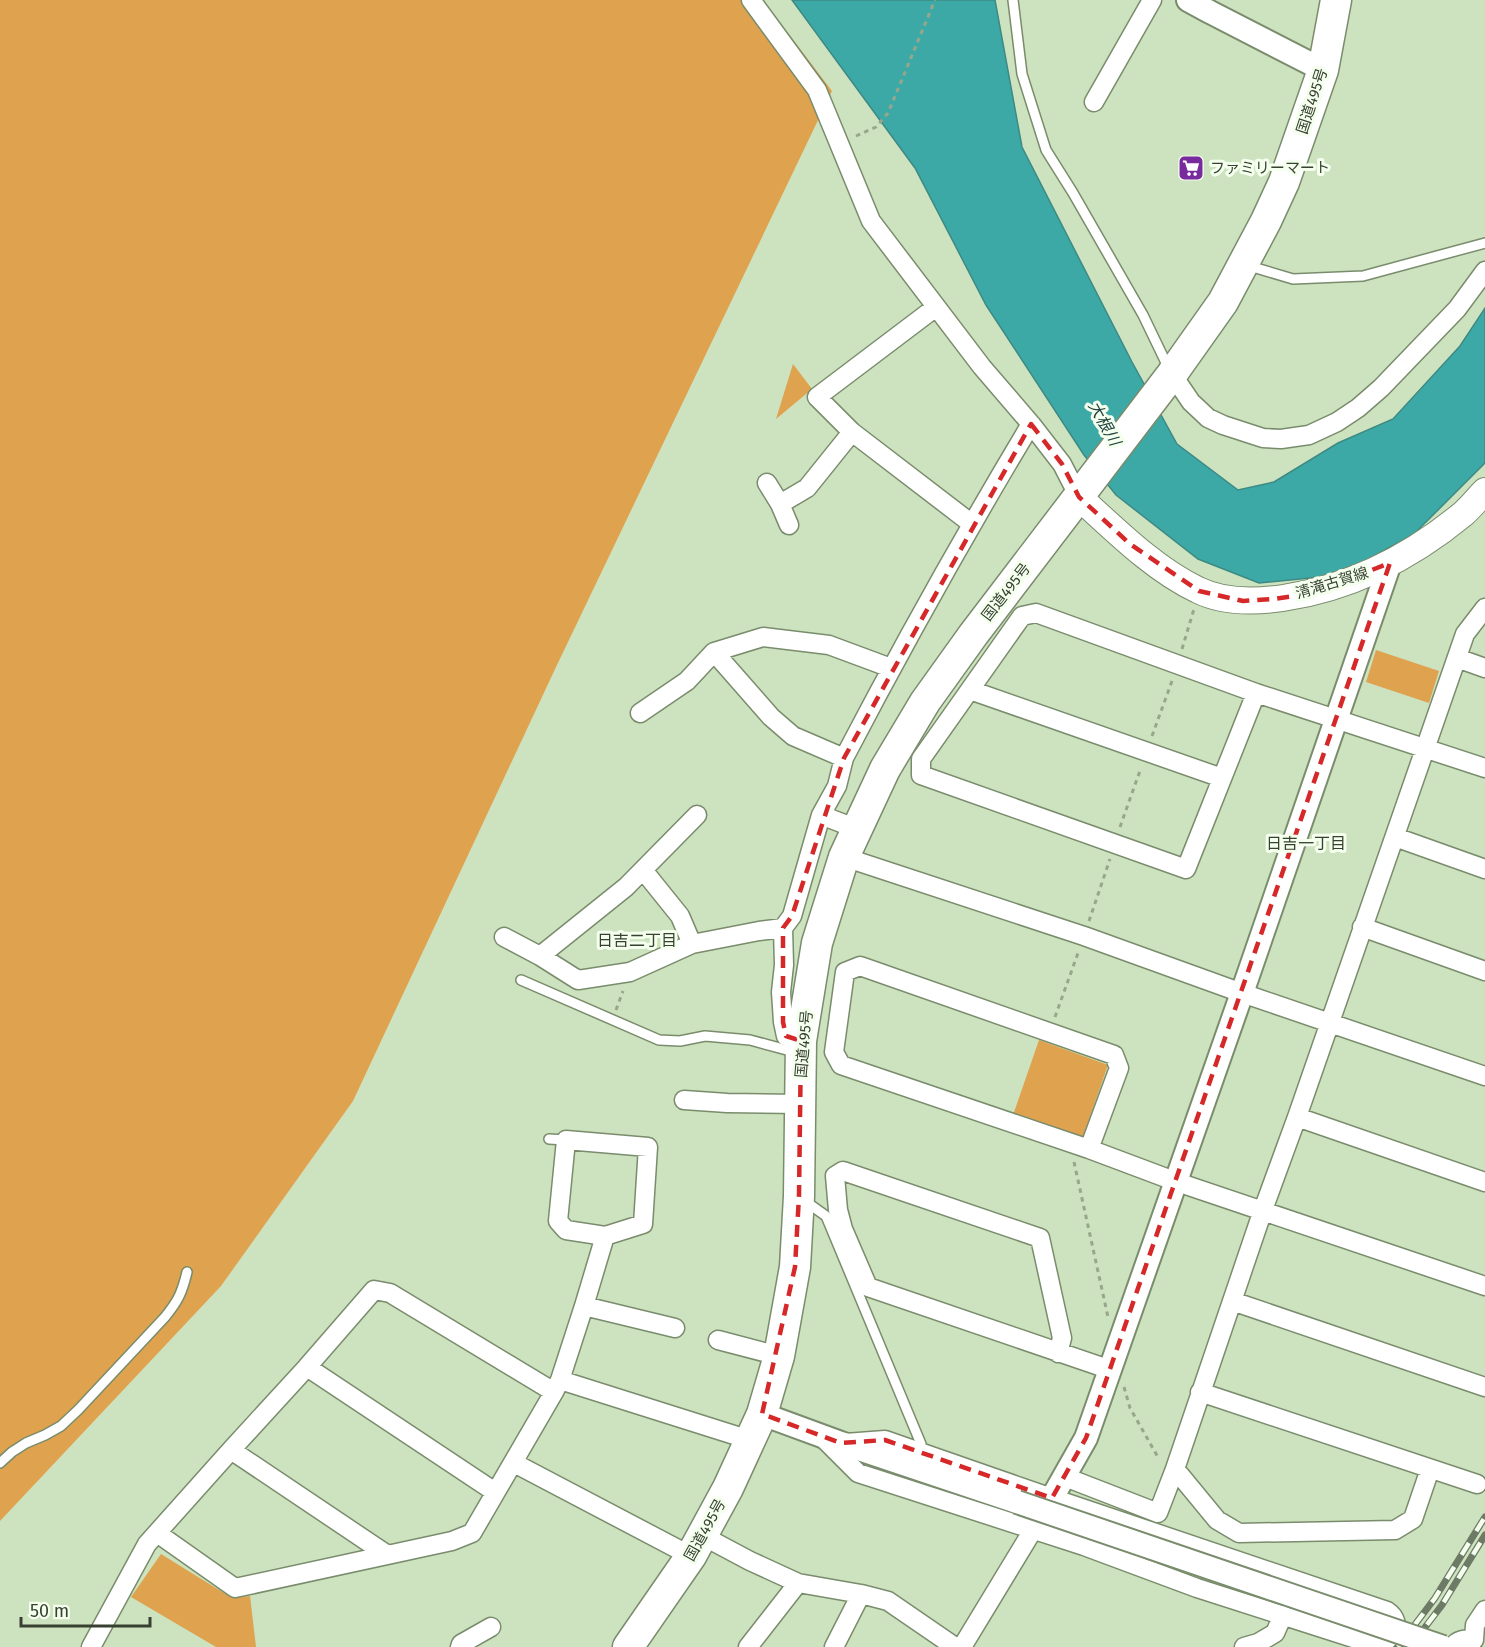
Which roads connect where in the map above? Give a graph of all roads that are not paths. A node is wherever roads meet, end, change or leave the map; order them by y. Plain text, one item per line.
1 (751, 0) edge
2 (1013, 0) edge
3 (1152, 0) edge
4 (1188, 0) edge
5 (1336, 0) edge
6 (1323, 70) junction
7 (1094, 102) dead end
8 (1485, 243) edge
9 (1244, 264) junction
10 (1485, 271) edge
11 (936, 307) junction
12 (1168, 379) junction
13 (1031, 424) junction
14 (852, 432) junction
15 (767, 483) dead end
16 (1085, 489) junction
17 (1485, 491) edge
18 (780, 504) junction
19 (972, 524) junction
20 (789, 525) dead end
21 (1390, 563) junction
22 (1485, 608) edge
23 (714, 652) junction
24 (1457, 658) junction
25 (891, 668) junction
26 (1485, 668) edge
27 (970, 690) junction
28 (1256, 693) junction
29 (640, 713) dead end
30 (1337, 719) junction
31 (1426, 747) junction
32 (844, 758) junction
33 (1485, 768) edge
34 (1222, 778) junction
35 (697, 815) dead end
36 (821, 815) junction
37 (857, 830) junction
38 (1395, 837) junction
39 (844, 857) junction
40 (1485, 869) edge
41 (643, 870) junction
42 (1362, 927) junction
43 (783, 928) junction
44 (504, 937) dead end
45 (692, 944) junction
46 (540, 956) junction
47 (1485, 971) edge
48 (521, 980) dead end
49 (1242, 993) junction
50 (1330, 1022) junction
51 (801, 1047) junction
52 (1485, 1076) edge
53 (684, 1100) dead end
54 (800, 1104) junction
55 (1297, 1117) junction
56 (1089, 1149) junction
57 (1177, 1182) junction
58 (1485, 1182) edge
59 (799, 1196) junction
60 (1263, 1210) junction
61 (605, 1236) junction
62 (187, 1272) dead end
63 (1485, 1286) edge
64 (1232, 1301) junction
65 (584, 1306) junction
66 (675, 1328) dead end
67 (718, 1340) dead end
68 (1058, 1353) junction
69 (779, 1356) junction
70 (1113, 1363) junction
71 (307, 1367) junction
72 (557, 1386) junction
73 (1485, 1387) edge
74 (1200, 1392) junction
75 (756, 1427) junction
76 (831, 1439) junction
77 (231, 1450) junction
78 (921, 1452) junction
79 (513, 1463) junction
80 (0, 1464) edge
81 (1175, 1468) junction
82 (1430, 1469) junction
83 (1065, 1477) junction
84 (1478, 1484) dead end
85 (495, 1492) junction
86 (1052, 1498) junction
87 (1032, 1530) junction
88 (157, 1533) junction
89 (697, 1546) junction
90 (386, 1554) junction
91 (798, 1583) junction
92 (861, 1594) junction
93 (1485, 1611) edge
94 (1283, 1614) junction
95 (491, 1627) dead end
96 (1479, 1642) edge
97 (1371, 1646) edge
98 (91, 1647) edge
99 (460, 1647) edge
100 (628, 1647) edge
101 (748, 1647) edge
102 (834, 1647) edge
103 (955, 1647) edge
104 (962, 1647) edge
105 (1244, 1647) edge
106 (1443, 1647) edge
107 (1453, 1647) edge

1 - 11 street
2 - 12 lane
3 - 7 street
4 - 6 street
5 - 6 highway, 国道495号
6 - 9 highway, 国道495号
8 - 9 lane
9 - 12 highway, 国道495号
10 - 12 street
11 - 13 street
11 - 14 street
12 - 16 highway, 国道495号
13 - 16 street
13 - 19 street
14 - 18 street
14 - 19 street
15 - 18 street
16 - 21 main road, 清滝古賀線
16 - 37 highway, 国道495号
17 - 21 main road, 清滝古賀線
18 - 20 street
19 - 25 street
21 - 30 street
22 - 24 street
23 - 25 street
23 - 29 street
23 - 32 street
24 - 26 street
24 - 31 street
25 - 32 street
27 - 28 street
27 - 34 street
27 - 34 street
28 - 30 street
28 - 34 street
30 - 31 street
30 - 49 street
31 - 33 street
31 - 38 street
32 - 36 street
35 - 41 street
36 - 37 street
36 - 43 street
37 - 39 highway, 国道495号
38 - 40 street
38 - 42 street
39 - 49 street
39 - 51 highway, 国道495号
41 - 45 street
41 - 46 street
42 - 47 street
42 - 50 street
43 - 45 street
43 - 51 street
44 - 46 street
45 - 46 street
48 - 51 lane
49 - 50 street
49 - 57 street
50 - 52 street
50 - 55 street
51 - 54 highway, 国道495号
53 - 54 street
54 - 59 highway, 国道495号
55 - 58 street
55 - 60 street
56 - 56 street
56 - 57 street
57 - 60 street
57 - 70 street
59 - 69 highway, 国道495号
59 - 78 lane
60 - 63 street
60 - 64 street
61 - 61 street
61 - 65 street
62 - 80 lane
64 - 73 street
64 - 74 street
65 - 66 street
65 - 72 street
67 - 69 street
68 - 68 street
68 - 70 street
69 - 75 highway, 国道495号
70 - 83 street
71 - 72 street
71 - 77 street
71 - 85 street
72 - 75 street
72 - 79 street
74 - 81 street
74 - 82 street
75 - 76 street
75 - 89 highway, 国道495号
76 - 78 street
76 - 87 street
76 - 106 street, bridge
77 - 88 street
77 - 90 street
78 - 86 street
79 - 85 street
79 - 89 street
81 - 82 street
81 - 83 street
82 - 84 street
83 - 86 street
85 - 90 street
86 - 87 street
86 - 97 street
87 - 94 street
87 - 104 street
88 - 90 street
88 - 98 street
89 - 91 street
89 - 100 highway, 国道495号
91 - 92 street
91 - 101 street
92 - 102 street
92 - 103 street
93 - 96 street
94 - 97 street
94 - 105 street
95 - 99 street
96 - 107 street

